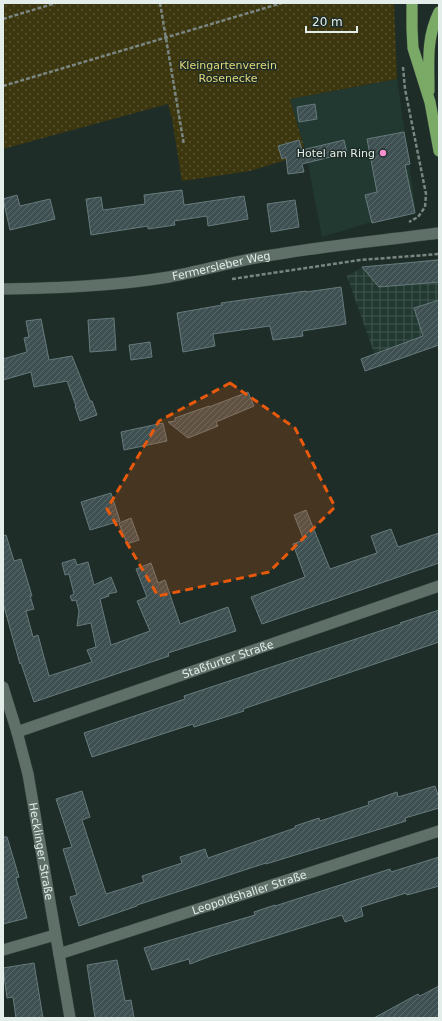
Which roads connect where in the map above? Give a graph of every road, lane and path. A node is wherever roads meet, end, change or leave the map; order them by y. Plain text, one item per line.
1 (56, 3) edge
2 (160, 3) edge
3 (282, 3) edge
4 (412, 3) edge
5 (439, 12) edge
6 (3, 19) edge
7 (165, 38) junction
8 (403, 66) dead end
9 (3, 86) edge
10 (430, 102) junction
11 (184, 145) dead end
12 (439, 150) edge
13 (409, 222) dead end
14 (439, 234) edge
15 (439, 254) edge
16 (250, 276) dead end
17 (3, 289) edge
18 (439, 586) edge
19 (3, 687) edge
20 (17, 732) junction
21 (439, 831) edge
22 (55, 935) junction
23 (3, 950) edge
24 (59, 954) junction
25 (70, 1018) edge

1 - 6 path
2 - 7 path
3 - 7 path
4 - 10 highway
5 - 10 highway
7 - 9 path
7 - 11 path
8 - 13 path
10 - 12 highway
14 - 17 street, Fermersleber Weg
15 - 16 path, Fermersleber Weg
18 - 20 street, Staßfurter Straße
19 - 20 street, Hecklinger Straße
20 - 22 street, Hecklinger Straße
21 - 24 street, Leopoldshaller Straße
22 - 23 street
22 - 24 street, Hecklinger Straße
24 - 25 street, Hecklinger Straße

